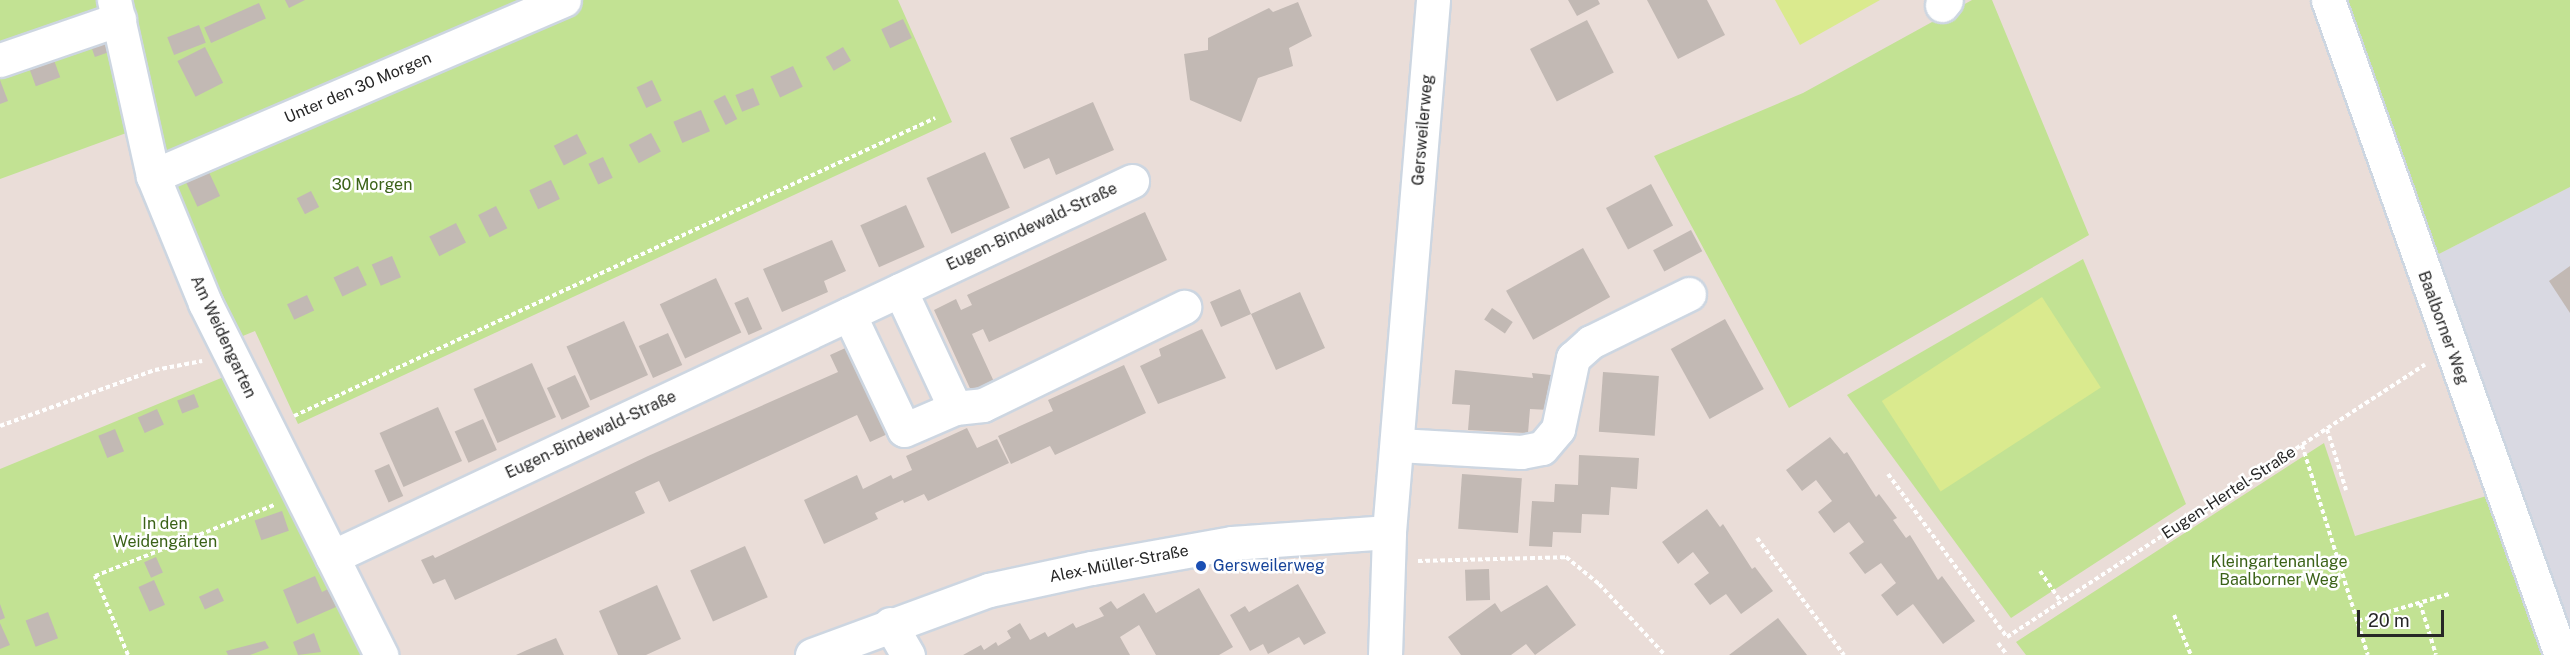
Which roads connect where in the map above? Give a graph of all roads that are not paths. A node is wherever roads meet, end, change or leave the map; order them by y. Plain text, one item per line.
1 (564, 0) edge
2 (1433, 0) edge
3 (2328, 0) edge
4 (116, 10) edge
5 (0, 60) edge
6 (153, 176) junction
7 (1132, 180) dead end
8 (900, 290) junction
9 (1689, 294) dead end
10 (1184, 307) dead end
11 (849, 314) junction
12 (954, 408) junction
13 (1398, 445) junction
14 (1389, 532) junction
15 (332, 557) junction
16 (890, 624) junction
17 (381, 655) edge
18 (812, 655) edge
19 (908, 655) edge
20 (1385, 655) edge
21 (2561, 655) edge

1 - 6 street, Unter den 30 Morgen
2 - 13 street, Gersweilerweg
3 - 21 street, Baalborner Weg
4 - 5 street
4 - 6 street, Am Weidengarten
6 - 15 street, Am Weidengarten
7 - 8 street, Eugen-Bindewald-Straße
8 - 11 street, Eugen-Bindewald-Straße
8 - 12 street
9 - 13 street
10 - 12 street
11 - 12 street
11 - 15 street, Eugen-Bindewald-Straße
13 - 14 street, Gersweilerweg
14 - 16 street, Alex-Müller-Straße
14 - 20 street, Gersweilerweg
15 - 17 street, Am Weidengarten
16 - 18 street, Alex-Müller-Straße
16 - 19 street

